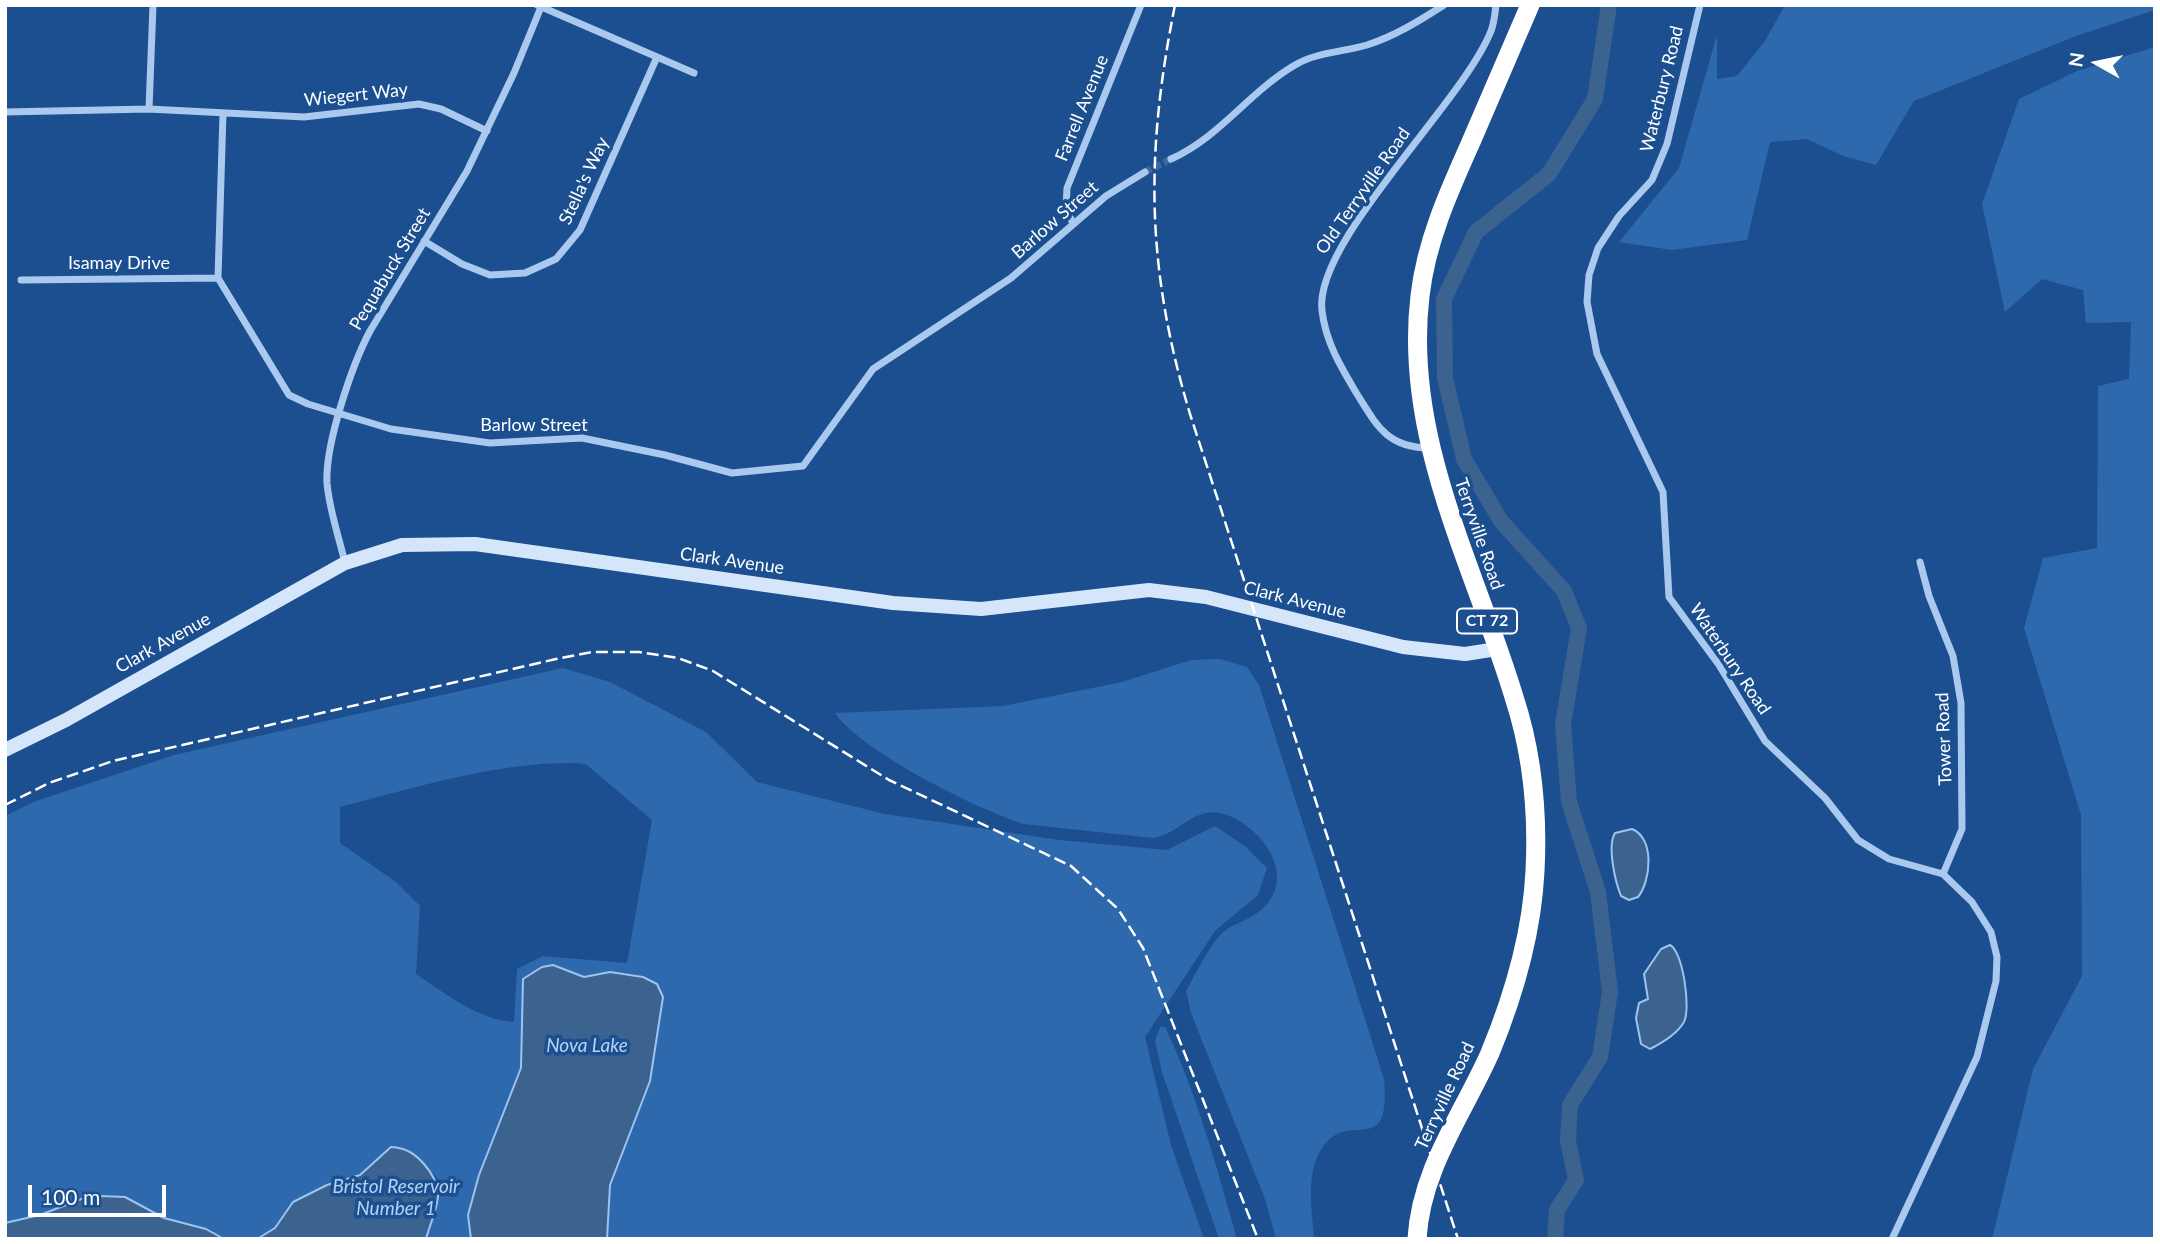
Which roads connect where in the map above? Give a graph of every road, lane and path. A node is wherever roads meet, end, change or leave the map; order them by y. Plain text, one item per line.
1 (153, 5) edge
2 (1141, 5) edge
3 (1444, 5) edge
4 (1496, 5) edge
5 (1530, 5) edge
6 (1700, 5) edge
7 (539, 6) edge
8 (657, 57) junction
9 (694, 73) dead end
10 (149, 110) junction
11 (5, 112) edge
12 (223, 113) junction
13 (487, 131) junction
14 (1171, 159) tunnel mouth
15 (1145, 172) tunnel mouth
16 (1073, 224) junction
17 (424, 241) junction
18 (218, 278) junction
19 (21, 280) dead end
20 (340, 414) junction
21 (1430, 448) junction
22 (1920, 562) dead end
23 (345, 563) junction
24 (1497, 649) junction
25 (5, 750) edge
26 (1943, 874) junction
27 (1417, 1239) edge
28 (1892, 1239) edge

1 - 10 street
2 - 16 street, Farrell Avenue
3 - 14 street
4 - 21 street, Old Terryville Road
5 - 21 highway, Terryville Road / CT 72
6 - 26 street, Waterbury Road
7 - 8 street
7 - 13 street, Pequabuck Street
8 - 9 street
8 - 17 street, Stella's Way
10 - 11 street
10 - 12 street
12 - 13 street, Wiegert Way
12 - 18 street
13 - 17 street, Pequabuck Street
15 - 16 street, Barlow Street
16 - 20 street, Barlow Street
17 - 20 street, Pequabuck Street
18 - 19 street, Isamay Drive
18 - 20 street, Barlow Street
20 - 23 street, Pequabuck Street
21 - 24 highway, Terryville Road / CT 72
22 - 26 street, Tower Road
23 - 24 main road, Clark Avenue
23 - 25 main road, Clark Avenue
24 - 27 highway, Terryville Road / CT 72
26 - 28 street, Waterbury Road

